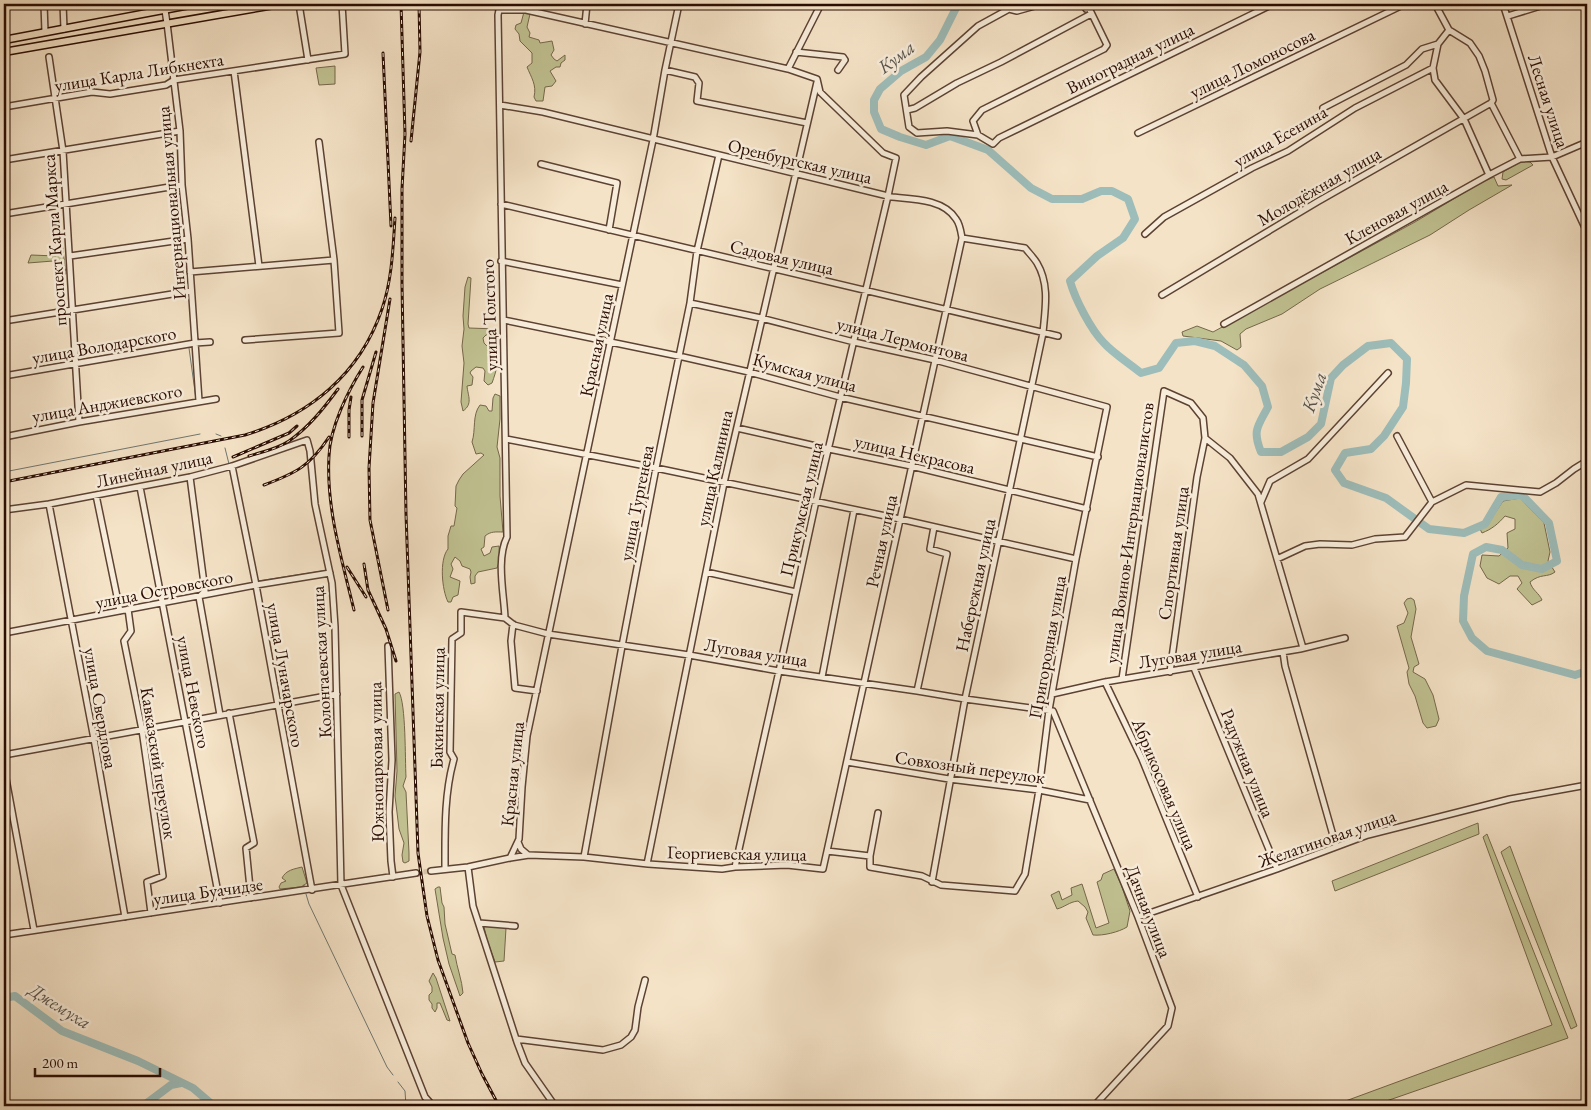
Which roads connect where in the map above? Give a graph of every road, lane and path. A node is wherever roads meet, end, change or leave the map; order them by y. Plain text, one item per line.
1 (44, 4) edge
2 (63, 4) edge
3 (195, 4) edge
4 (280, 4) edge
5 (300, 4) edge
6 (342, 4) edge
7 (587, 4) edge
8 (679, 4) edge
9 (821, 4) edge
10 (1042, 4) edge
11 (1096, 4) edge
12 (1273, 4) edge
13 (1405, 4) edge
14 (1435, 4) edge
15 (1503, 4) edge
16 (1547, 4) edge
17 (164, 7) edge
18 (526, 7) edge
19 (1087, 7) edge
20 (1091, 14) junction
21 (1508, 16) junction
22 (167, 23) junction
23 (585, 24) junction
24 (64, 29) junction
25 (1449, 30) junction
26 (45, 32) junction
27 (4, 40) edge
28 (671, 43) junction
29 (1438, 44) junction
30 (4, 52) edge
31 (796, 52) junction
32 (49, 56) dead end
33 (308, 60) junction
34 (1433, 68) junction
35 (788, 69) junction
36 (666, 70) junction
37 (838, 70) dead end
38 (234, 71) junction
39 (817, 79) junction
40 (174, 80) junction
41 (55, 99) junction
42 (1490, 103) junction
43 (500, 105) junction
44 (4, 107) edge
45 (1323, 108) dead end
46 (907, 110) junction
47 (1464, 119) junction
48 (807, 123) junction
49 (180, 131) junction
50 (1138, 133) dead end
51 (978, 135) junction
52 (653, 140) junction
53 (319, 142) dead end
54 (1587, 142) edge
55 (63, 151) junction
56 (718, 156) junction
57 (1552, 157) junction
58 (1520, 159) junction
59 (4, 160) edge
60 (541, 164) dead end
61 (796, 174) junction
62 (1489, 175) junction
63 (182, 186) junction
64 (888, 196) junction
65 (67, 204) junction
66 (501, 204) junction
67 (4, 214) edge
68 (609, 230) junction
69 (1587, 232) edge
70 (1145, 234) dead end
71 (632, 235) junction
72 (962, 238) junction
73 (188, 239) junction
74 (697, 251) junction
75 (70, 256) junction
76 (334, 260) junction
77 (501, 261) junction
78 (259, 266) junction
79 (774, 269) junction
80 (190, 272) junction
81 (622, 285) junction
82 (191, 291) junction
83 (866, 291) junction
84 (1162, 295) dead end
85 (690, 303) junction
86 (73, 309) junction
87 (947, 310) junction
88 (761, 318) junction
89 (504, 320) junction
90 (4, 321) edge
91 (1224, 324) dead end
92 (1043, 333) junction
93 (1058, 336) dead end
94 (244, 340) dead end
95 (610, 341) junction
96 (210, 342) dead end
97 (854, 342) junction
98 (195, 343) junction
99 (679, 356) junction
100 (935, 360) junction
101 (76, 364) junction
102 (749, 372) junction
103 (1388, 373) dead end
104 (4, 376) edge
105 (1032, 385) junction
106 (840, 397) junction
107 (216, 398) dead end
108 (199, 400) junction
109 (1107, 407) joint
110 (923, 415) junction
111 (79, 422) junction
112 (737, 428) junction
113 (1397, 436) dead end
114 (4, 437) edge
115 (1020, 438) junction
116 (1205, 438) junction
117 (506, 439) junction
118 (307, 440) joint
119 (829, 449) junction
120 (586, 455) junction
121 (1098, 457) junction
122 (1587, 461) edge
123 (232, 466) junction
124 (911, 466) junction
125 (656, 468) junction
126 (190, 477) junction
127 (724, 483) junction
128 (140, 487) junction
129 (1010, 490) junction
130 (96, 495) junction
131 (816, 502) junction
132 (1432, 502) junction
133 (49, 504) junction
134 (1261, 504) junction
135 (1087, 509) junction
136 (4, 510) edge
137 (854, 510) junction
138 (900, 518) junction
139 (934, 527) junction
140 (999, 540) junction
141 (1076, 559) junction
142 (1277, 559) junction
143 (706, 572) junction
144 (330, 573) junction
145 (256, 585) junction
146 (796, 592) junction
147 (199, 597) junction
148 (163, 603) junction
149 (128, 609) junction
150 (120, 611) junction
151 (461, 612) joint
152 (505, 618) junction
153 (71, 620) junction
154 (513, 624) junction
155 (4, 633) edge
156 (548, 634) junction
157 (1345, 638) dead end
158 (388, 646) dead end
159 (622, 646) junction
160 (1303, 648) junction
161 (1283, 652) junction
162 (689, 655) junction
163 (1194, 668) junction
164 (779, 671) junction
165 (1170, 672) junction
166 (822, 677) junction
167 (1122, 679) junction
168 (1105, 682) junction
169 (864, 683) junction
170 (536, 691) junction
171 (918, 691) junction
172 (337, 694) junction
173 (1052, 694) junction
174 (965, 699) junction
175 (278, 704) junction
176 (1049, 710) junction
177 (229, 713) junction
178 (220, 715) junction
179 (186, 721) junction
180 (142, 730) junction
181 (94, 739) junction
182 (4, 755) edge
183 (847, 762) junction
184 (4, 768) edge
185 (950, 779) junction
186 (1587, 785) edge
187 (1039, 790) junction
188 (1090, 800) junction
189 (878, 813) dead end
190 (518, 842) junction
191 (1336, 846) junction
192 (827, 851) junction
193 (529, 855) junction
194 (870, 856) junction
195 (510, 858) junction
196 (584, 858) junction
197 (647, 864) junction
198 (468, 866) junction
199 (735, 866) junction
200 (445, 869) junction
201 (1278, 869) junction
202 (431, 871) tunnel mouth
203 (416, 873) tunnel mouth
204 (393, 877) junction
205 (932, 882) junction
206 (341, 885) junction
207 (312, 890) junction
208 (1198, 897) junction
209 (251, 898) junction
210 (220, 903) junction
211 (151, 913) junction
212 (124, 917) junction
213 (1138, 917) junction
214 (479, 923) junction
215 (514, 926) dead end
216 (34, 930) junction
217 (4, 934) edge
218 (645, 980) dead end
219 (516, 1039) junction
220 (433, 1106) edge
221 (555, 1106) edge
222 (1094, 1106) edge

1 - 26 street
2 - 24 street
3 - 17 main road
4 - 22 main road
5 - 33 street
6 - 33 street, улица Карла Либкнехта
7 - 23 street
8 - 28 street, Красная улица
9 - 31 street
10 - 46 street
11 - 19 street
12 - 51 street, Виноградная улица
13 - 50 street, улица Ломоносова
14 - 25 street
15 - 21 street, Лесная улица
16 - 21 street
17 - 22 street, Интернациональная улица
17 - 24 main road
18 - 23 street
18 - 43 street, улица Толстого
19 - 20 street
20 - 46 street
20 - 51 street
21 - 57 street, Лесная улица
22 - 30 main road
22 - 40 street, Интернациональная улица
23 - 28 street
24 - 26 main road
25 - 29 street
25 - 42 street
26 - 27 main road
28 - 35 street
28 - 36 street, Красная улица
29 - 34 street
29 - 45 street, улица Есенина
31 - 35 street
31 - 37 street
32 - 41 street, проспект Карла Маркса
33 - 38 street, улица Карла Либкнехта
34 - 47 street
34 - 70 street, улица Есенина
35 - 39 street
36 - 48 street
36 - 52 street, Красная улица
38 - 40 street, улица Карла Либкнехта
38 - 78 street
39 - 48 street, улица Калинина
39 - 64 street, Прикумская улица
40 - 41 street, улица Карла Либкнехта
40 - 49 street, Интернациональная улица
41 - 44 street, улица Карла Либкнехта
41 - 55 street, проспект Карла Маркса
42 - 47 street, Молодёжная улица
42 - 58 street
43 - 52 street, Оренбургская улица
43 - 66 street, улица Толстого
46 - 51 street
47 - 62 street
47 - 84 street, Молодёжная улица
48 - 61 street, улица Калинина
49 - 55 street
49 - 63 street, Интернациональная улица
52 - 56 street, Оренбургская улица
52 - 71 street, Красная улица
53 - 76 street
54 - 57 street, Кленовая улица
55 - 59 street
55 - 65 street, проспект Карла Маркса
56 - 61 street, Оренбургская улица
56 - 74 street, улица Тургенева
57 - 58 street, Кленовая улица
57 - 69 street, Лесная улица
58 - 62 street, Кленовая улица
60 - 68 street
61 - 64 street, Оренбургская улица
61 - 79 street, улица Калинина
62 - 91 street, Кленовая улица
63 - 65 street
63 - 73 street, Интернациональная улица
64 - 72 street, Оренбургская улица
64 - 83 street, Прикумская улица
65 - 67 street
65 - 75 street, проспект Карла Маркса
66 - 68 street, Садовая улица
66 - 77 street, улица Толстого
68 - 71 street, Садовая улица
71 - 74 street, Садовая улица
71 - 81 street, Красная улица
72 - 87 street, Речная улица
72 - 92 street, Набережная улица
73 - 75 street
73 - 80 street, Интернациональная улица
74 - 79 street, Садовая улица
74 - 85 street, улица Тургенева
75 - 86 street, проспект Карла Маркса
76 - 78 street
76 - 94 street
77 - 81 street
77 - 89 street, улица Толстого
78 - 80 street
79 - 83 street, Садовая улица
79 - 88 street, улица Калинина
80 - 82 street, Интернациональная улица
81 - 95 street, Красная улица
82 - 86 street
82 - 98 street, Интернациональная улица
83 - 87 street, Садовая улица
83 - 97 street, Прикумская улица
85 - 88 street, улица Лермонтова
85 - 99 street, улица Тургенева
86 - 90 street
86 - 101 street, проспект Карла Маркса
87 - 92 street, Садовая улица
87 - 100 street, Речная улица
88 - 97 street, улица Лермонтова
88 - 102 street, улица Калинина
89 - 95 street, Кумская улица
89 - 117 street, улица Толстого
92 - 93 street, Садовая улица
92 - 105 street, Набережная улица
95 - 99 street, Кумская улица
95 - 120 street, Красная улица
96 - 98 street, улица Володарского
97 - 100 street, улица Лермонтова
97 - 106 street, Прикумская улица
98 - 101 street, улица Володарского
98 - 108 street, Интернациональная улица
99 - 102 street, Кумская улица
99 - 125 street, улица Тургенева
100 - 105 street, улица Лермонтова
100 - 110 street, Речная улица
101 - 104 street, улица Володарского
101 - 111 street, проспект Карла Маркса
102 - 106 street, Кумская улица
102 - 112 street, улица Калинина
103 - 134 street
105 - 109 street, улица Лермонтова
105 - 115 street, Набережная улица
106 - 110 street, Кумская улица
106 - 119 street, Прикумская улица
107 - 108 street, улица Анджиевского
108 - 111 street, улица Анджиевского
109 - 121 street, Пригородная улица
110 - 115 street, Кумская улица
110 - 124 street, Речная улица
111 - 114 street, улица Анджиевского
112 - 119 street, улица Некрасова
112 - 127 street, улица Калинина
113 - 132 street
115 - 121 street, Кумская улица
115 - 129 street, Набережная улица
116 - 134 street
116 - 165 street, Спортивная улица
116 - 167 street, улица Воинов-Интернационалистов
117 - 120 street
117 - 152 street, улица Толстого
118 - 123 street, Линейная улица
118 - 144 street, Колонтаевская улица
119 - 124 street, улица Некрасова
119 - 131 street, Прикумская улица
120 - 125 street
120 - 156 street, Красная улица
121 - 135 street, Пригородная улица
122 - 132 street
123 - 126 street, Линейная улица
123 - 145 street, улица Луначарского
124 - 129 street, улица Некрасова
124 - 138 street, Речная улица
125 - 127 street
125 - 159 street, улица Тургенева
126 - 128 street, Линейная улица
126 - 147 street
127 - 131 street
127 - 143 street, улица Калинина
128 - 130 street, Линейная улица
128 - 148 street, улица Невского
129 - 135 street, улица Некрасова
129 - 140 street, Набережная улица
130 - 133 street, Линейная улица
130 - 150 street
131 - 137 street
131 - 146 street, Прикумская улица
132 - 142 street
133 - 136 street, Линейная улица
133 - 153 street, улица Свердлова
134 - 142 street
135 - 141 street, Пригородная улица
137 - 138 street
137 - 166 street
138 - 139 street
138 - 169 street, Речная улица
139 - 140 street
139 - 171 street
140 - 141 street
140 - 174 street, Набережная улица
141 - 173 street, Пригородная улица
142 - 160 street
143 - 146 street
143 - 162 street, улица Калинина
144 - 145 street, улица Островского
144 - 172 street, Колонтаевская улица
145 - 147 street, улица Островского
145 - 175 street, улица Луначарского
146 - 164 street, Прикумская улица
147 - 148 street, улица Островского
147 - 178 street
148 - 149 street, улица Островского
148 - 179 street, улица Невского
149 - 150 street, улица Островского
149 - 180 street, Кавказский переулок
150 - 153 street, улица Островского
151 - 152 street, Луговая улица
151 - 200 street, Бакинская улица
152 - 154 street, Луговая улица
153 - 155 street, улица Островского
153 - 181 street, улица Свердлова
154 - 156 street, Луговая улица
154 - 170 street
156 - 159 street, Луговая улица
156 - 170 street, Красная улица
157 - 160 street, Луговая улица
158 - 204 street, Южнопарковая улица
159 - 162 street, Луговая улица
159 - 196 street, улица Тургенева
160 - 161 street, Луговая улица
161 - 163 street, Луговая улица
161 - 191 street
162 - 164 street, Луговая улица
162 - 197 street, улица Калинина
163 - 165 street, Луговая улица
163 - 201 street, Радужная улица
164 - 166 street, Луговая улица
164 - 199 street, Прикумская улица
165 - 167 street, Луговая улица
166 - 169 street, Луговая улица
167 - 168 street, Луговая улица
168 - 173 street, Луговая улица
168 - 208 street, Абрикосовая улица
169 - 171 street, Луговая улица
169 - 183 street, Речная улица
170 - 190 street, Красная улица
171 - 174 street, Луговая улица
172 - 175 street
172 - 206 street, Колонтаевская улица
173 - 176 street, Пригородная улица
174 - 176 street, Луговая улица
174 - 185 street, Набережная улица
175 - 177 street
175 - 207 street, улица Луначарского
176 - 187 street, Пригородная улица
176 - 188 street, Дачная улица
177 - 178 street
177 - 209 street
178 - 179 street
179 - 180 street
179 - 210 street, улица Невского
180 - 181 street
180 - 211 street, Кавказский переулок
181 - 182 street
181 - 212 street, улица Свердлова
183 - 185 street, Совхозный переулок
183 - 192 street, Речная улица
184 - 216 street
185 - 187 street, Совхозный переулок
185 - 205 street, Набережная улица
186 - 191 street, Желатиновая улица
187 - 188 street, Совхозный переулок
187 - 205 street, Пригородная улица
188 - 213 street, Дачная улица
189 - 194 street
190 - 193 street
190 - 195 street, Красная улица
191 - 201 street, Желатиновая улица
192 - 194 street, Георгиевская улица
192 - 199 street, Георгиевская улица
193 - 195 street, Георгиевская улица
193 - 196 street, Георгиевская улица
194 - 205 street
195 - 198 street, Георгиевская улица
196 - 197 street, Георгиевская улица
197 - 199 street, Георгиевская улица
198 - 200 street, Георгиевская улица
198 - 214 street
200 - 202 street, Георгиевская улица
201 - 208 street, Желатиновая улица
203 - 204 street, улица Буачидзе
204 - 206 street, улица Буачидзе
206 - 207 street, улица Буачидзе
206 - 220 street
207 - 209 street, улица Буачидзе
208 - 213 street, Желатиновая улица
209 - 210 street, улица Буачидзе
210 - 211 street, улица Буачидзе
211 - 212 street, улица Буачидзе
212 - 216 street, улица Буачидзе
213 - 222 street, Дачная улица
214 - 215 street
214 - 219 street
216 - 217 street, улица Буачидзе
218 - 219 street
219 - 221 street

